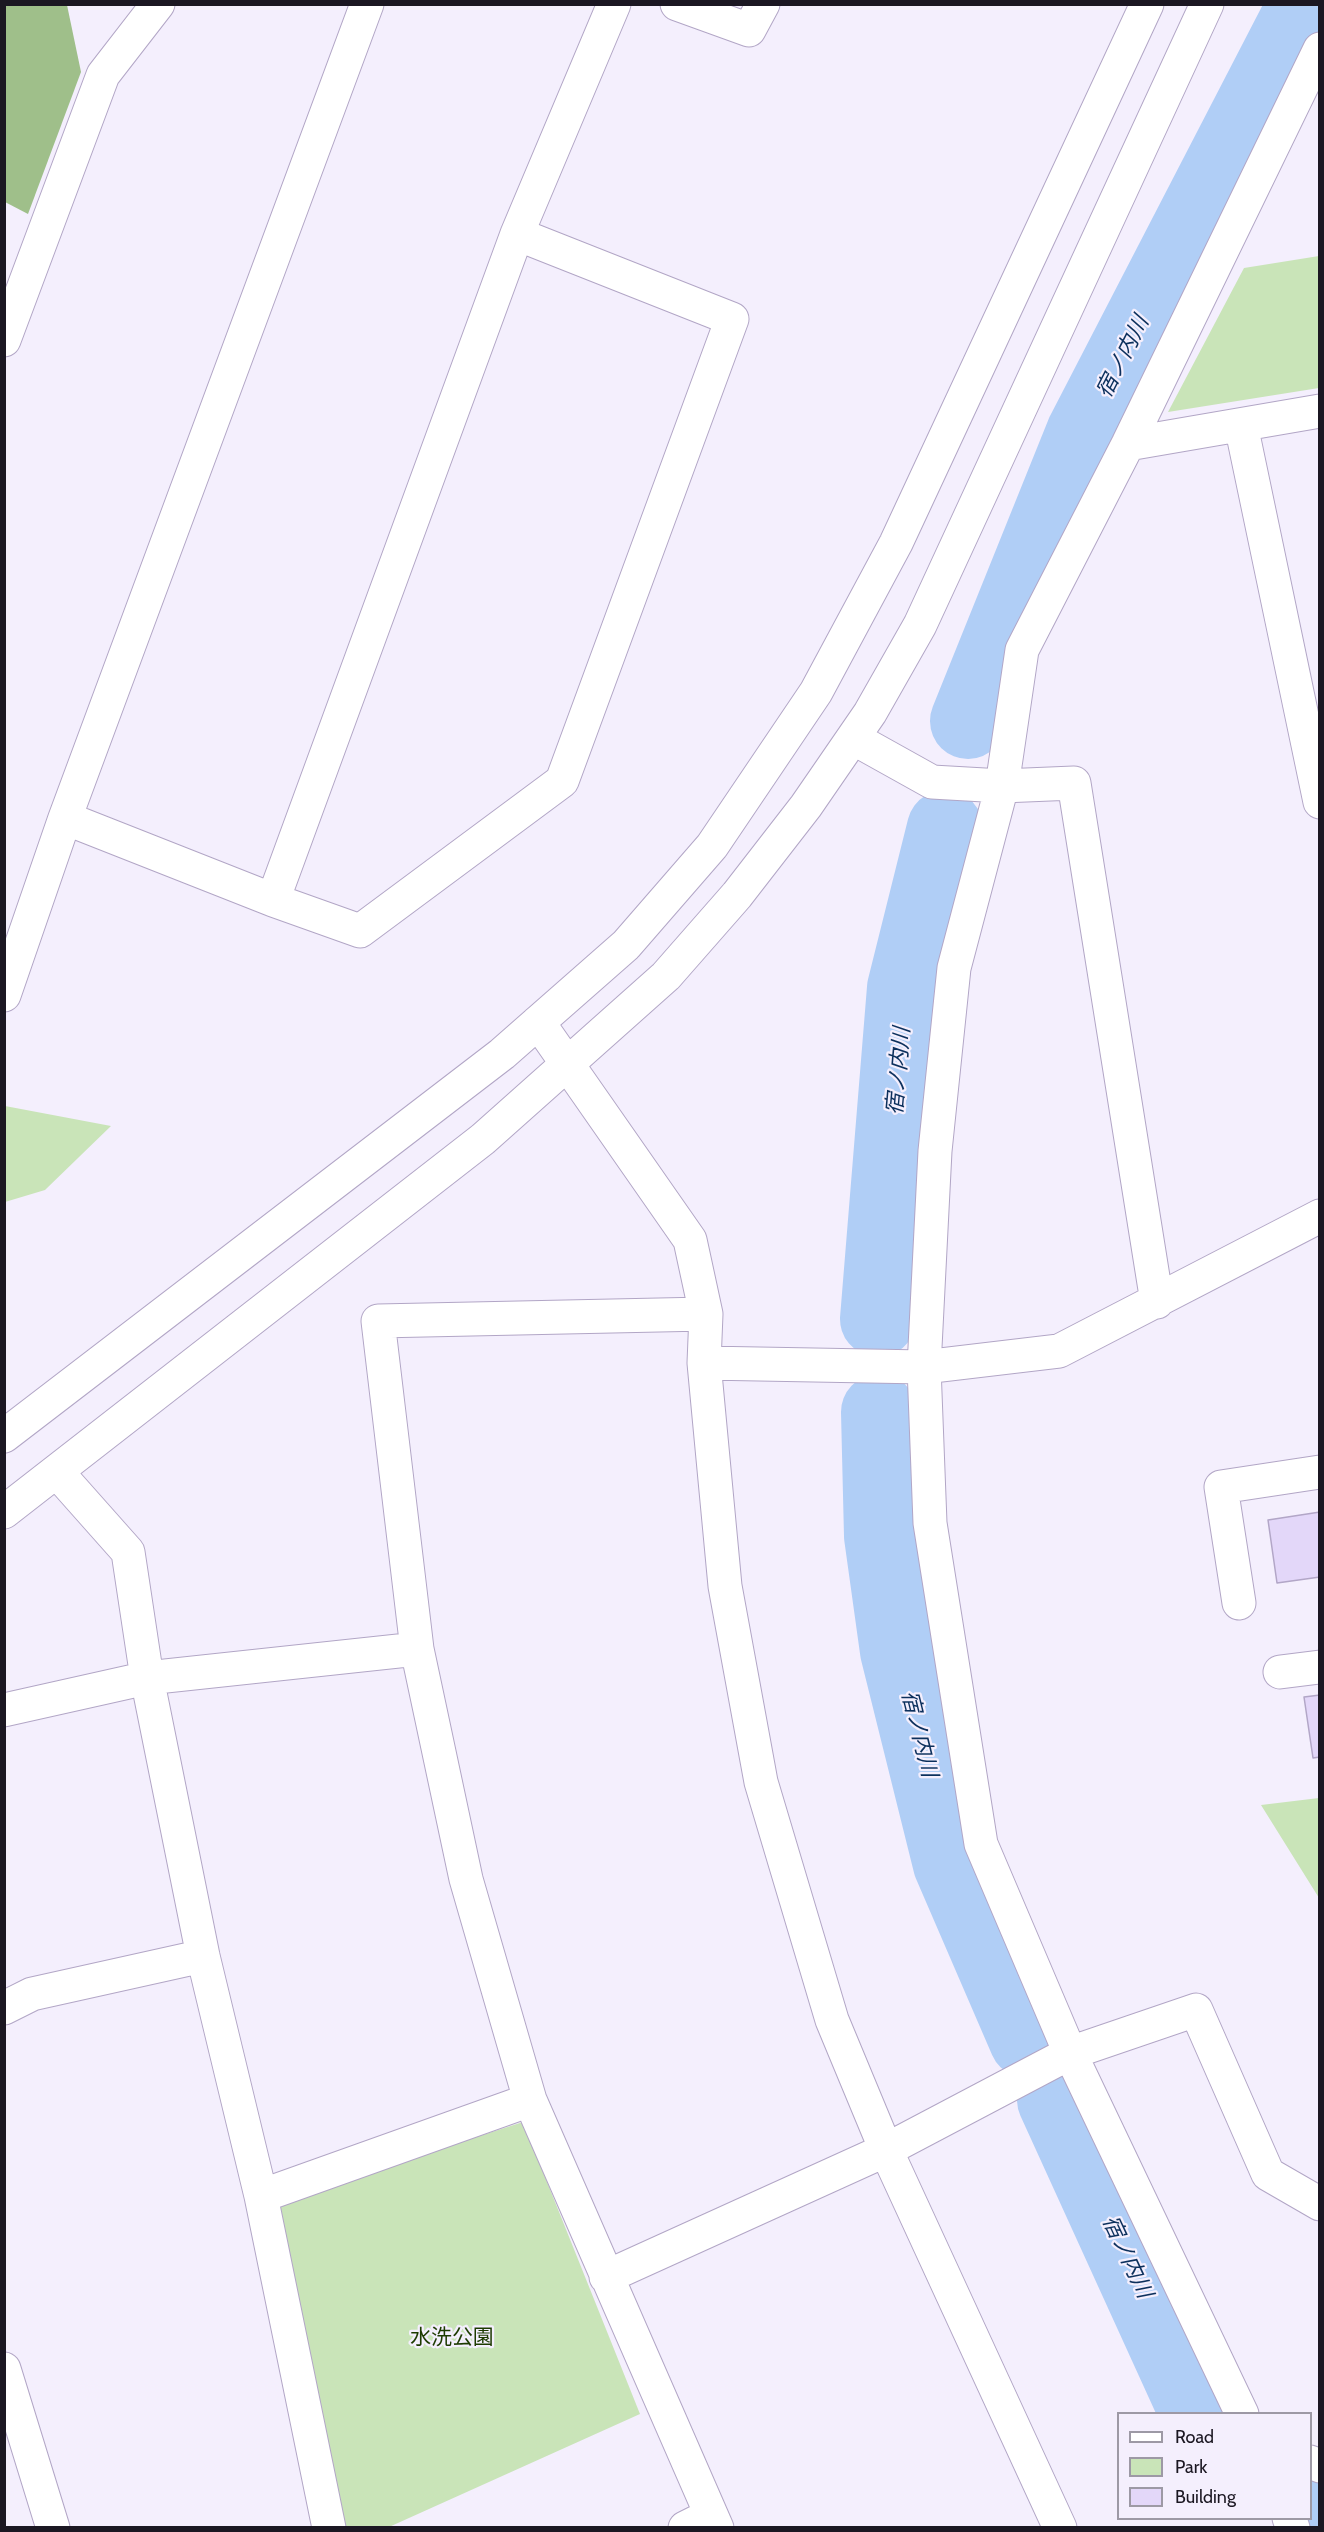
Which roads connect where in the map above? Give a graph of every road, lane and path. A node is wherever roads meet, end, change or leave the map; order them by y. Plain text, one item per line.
1 (158, 4) edge
2 (367, 4) edge
3 (614, 4) edge
4 (677, 4) edge
5 (763, 4) edge
6 (1147, 4) edge
7 (1207, 4) edge
8 (1320, 49) edge
9 (517, 234) junction
10 (4, 340) edge
11 (1320, 411) edge
12 (1240, 425) junction
13 (1128, 444) junction
14 (853, 738) junction
15 (1002, 786) junction
16 (1320, 802) edge
17 (65, 819) junction
18 (273, 900) junction
19 (4, 995) edge
20 (538, 1022) junction
21 (569, 1064) junction
22 (1320, 1216) edge
23 (1157, 1302) junction
24 (706, 1314) junction
25 (704, 1364) junction
26 (924, 1367) junction
27 (4, 1436) edge
28 (57, 1472) junction
29 (1320, 1472) edge
30 (4, 1512) edge
31 (1239, 1603) dead end
32 (417, 1649) junction
33 (1320, 1667) edge
34 (1280, 1672) dead end
35 (147, 1678) junction
36 (4, 1710) edge
37 (203, 1956) junction
38 (4, 2008) edge
39 (1070, 2053) junction
40 (530, 2100) junction
41 (886, 2150) junction
42 (261, 2196) junction
43 (1320, 2204) edge
44 (606, 2277) junction
45 (4, 2369) edge
46 (1241, 2412) edge
47 (705, 2523) edge
48 (53, 2528) edge
49 (329, 2528) edge
50 (1060, 2528) edge

1 - 10 street
2 - 17 street
3 - 9 street
4 - 5 street
6 - 20 street
7 - 14 street
8 - 13 street
9 - 18 street
9 - 18 street
11 - 12 street
12 - 13 street
12 - 16 street
13 - 15 street
14 - 15 street
14 - 21 street
15 - 23 street
15 - 26 street
17 - 18 street
17 - 19 street
20 - 21 street
20 - 27 street
21 - 24 street
21 - 28 street
22 - 23 street
23 - 26 street
24 - 25 street
24 - 32 street
25 - 26 street
25 - 41 street
26 - 39 street
28 - 30 street
28 - 35 street
29 - 31 street
32 - 35 street
32 - 40 street
33 - 34 street
35 - 36 street
35 - 37 street
37 - 38 street
37 - 42 street
39 - 41 street
39 - 43 street
39 - 46 street
40 - 42 street
40 - 44 street
41 - 44 street
41 - 50 street
42 - 49 street
44 - 47 street
45 - 48 street

